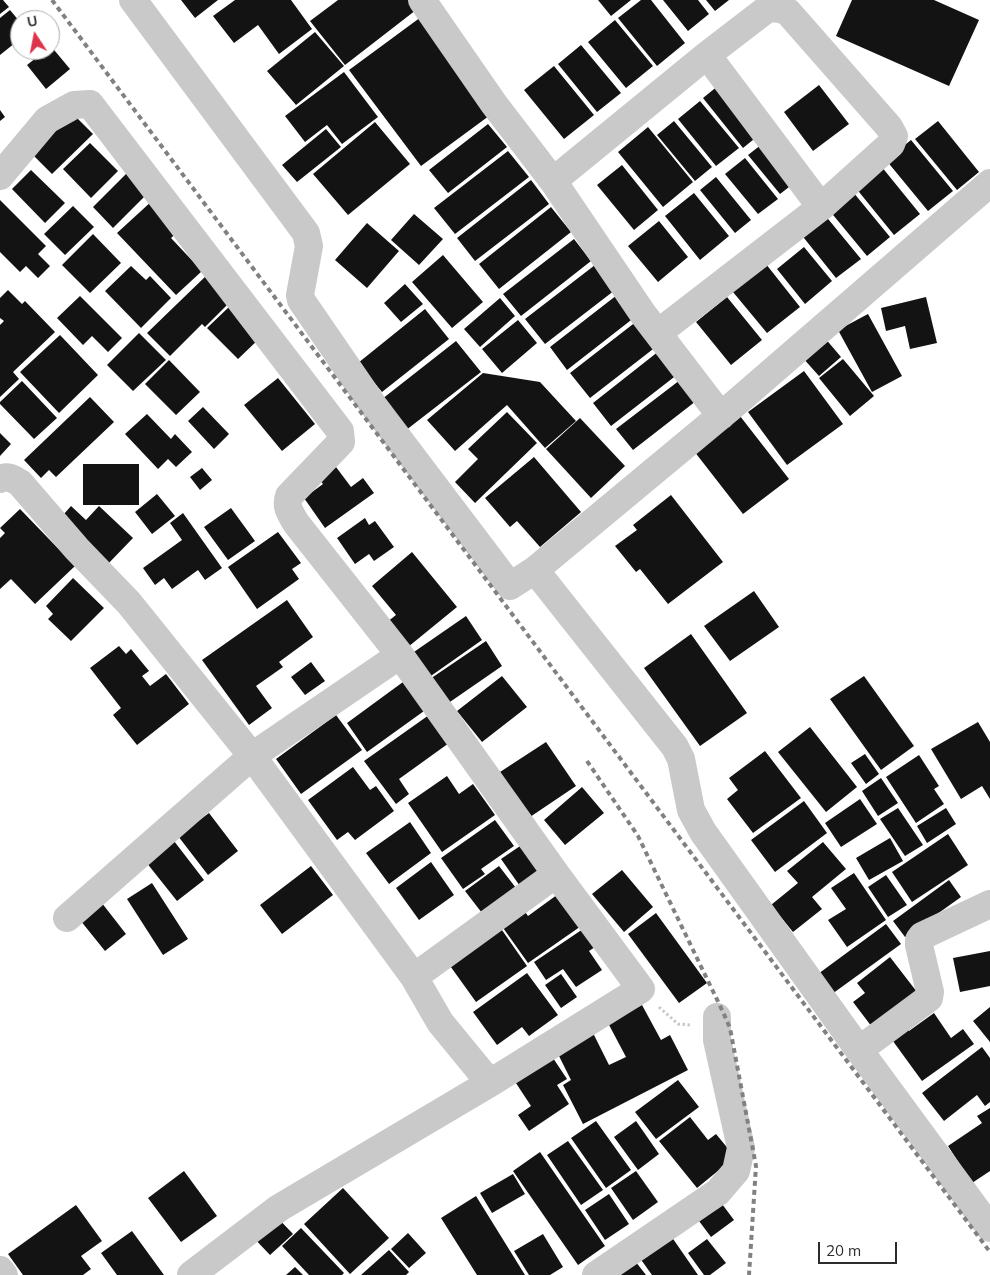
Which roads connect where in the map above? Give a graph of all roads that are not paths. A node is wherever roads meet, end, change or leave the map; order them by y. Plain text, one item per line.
1 (133, 0) edge
2 (422, 0) edge
3 (707, 55) junction
4 (0, 176) edge
5 (553, 181) junction
6 (990, 183) edge
7 (821, 207) junction
8 (658, 333) junction
9 (721, 416) junction
10 (0, 478) edge
11 (535, 570) junction
12 (400, 655) junction
13 (252, 756) junction
14 (556, 874) junction
15 (990, 904) edge
16 (67, 918) dead end
17 (414, 977) junction
18 (717, 1017) road end
19 (859, 1050) junction
20 (490, 1083) junction
21 (990, 1228) edge
22 (0, 1270) edge
23 (4, 1275) edge
24 (191, 1275) edge
25 (596, 1275) edge

1 - 11 street
2 - 5 street
3 - 5 street
3 - 7 street
3 - 7 street
4 - 12 street
5 - 8 street
6 - 9 street
7 - 8 street
8 - 9 street
9 - 11 street
10 - 13 street
11 - 19 street
12 - 13 street
12 - 14 street
13 - 16 street
13 - 17 street
14 - 17 street
14 - 20 street
15 - 19 street
17 - 20 street
18 - 25 street
19 - 21 street
20 - 24 street
22 - 23 street

